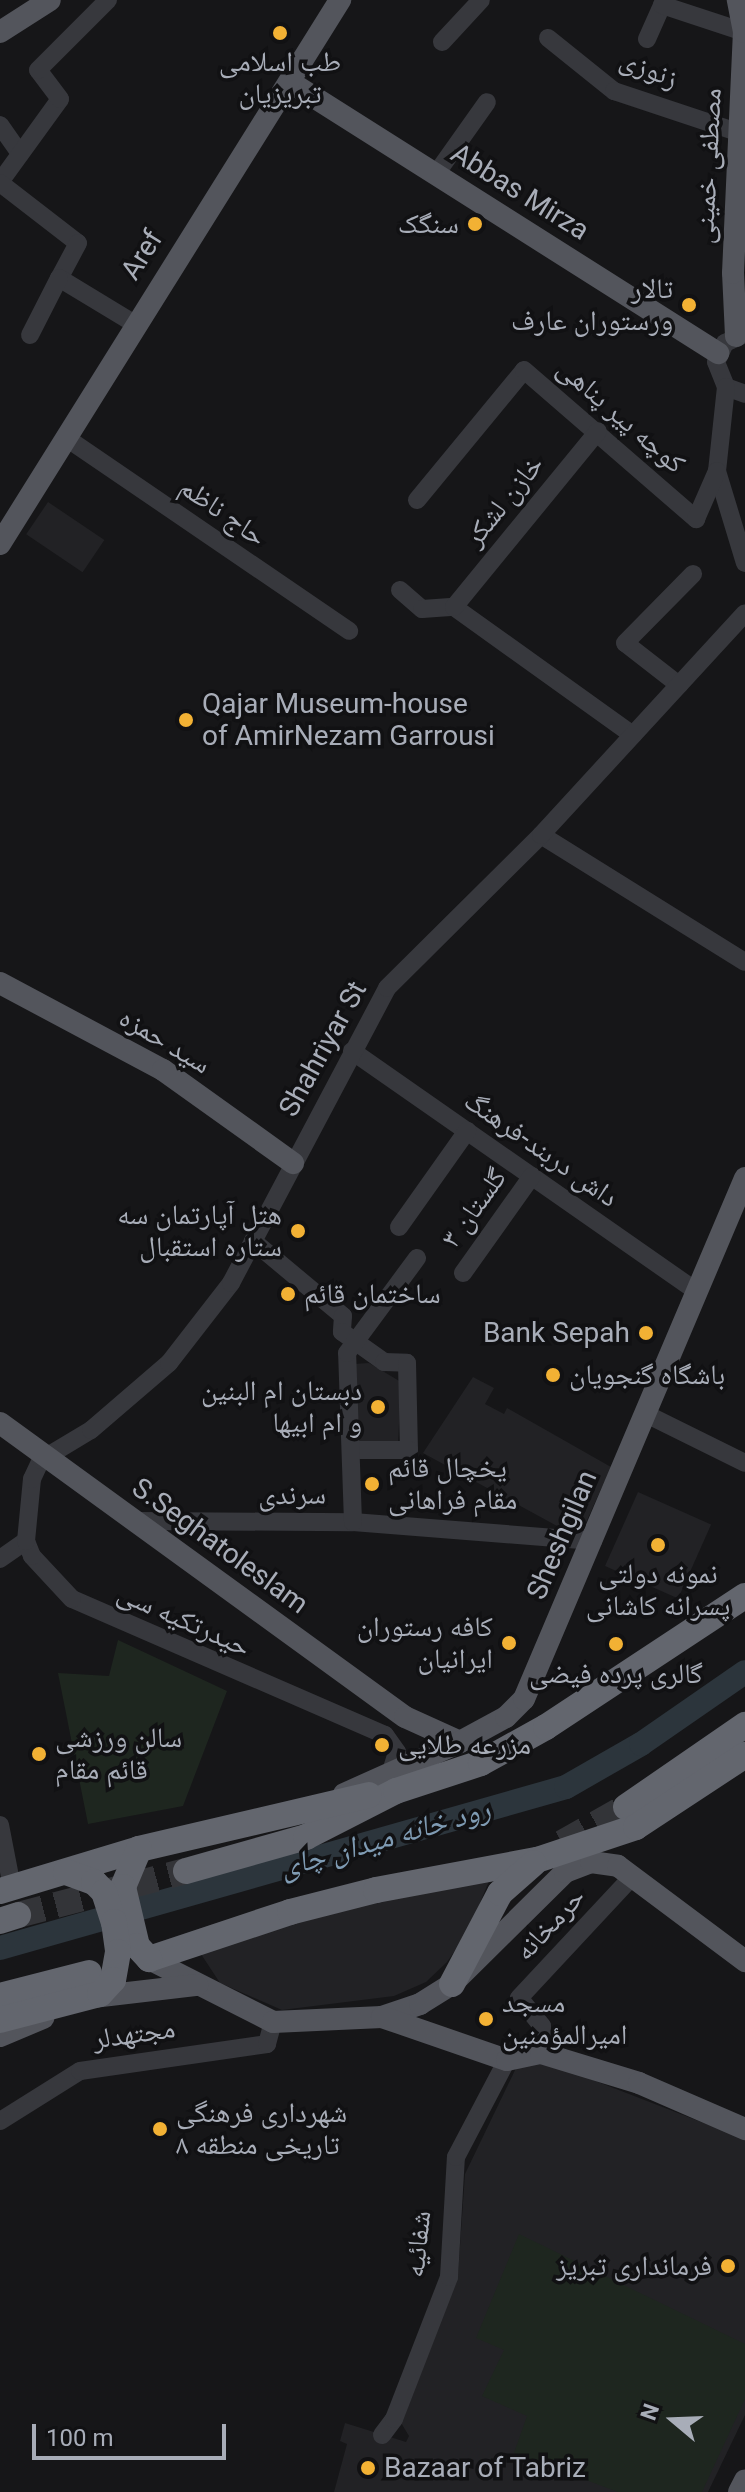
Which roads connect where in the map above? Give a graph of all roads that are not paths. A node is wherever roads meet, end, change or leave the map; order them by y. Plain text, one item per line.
1 (50, 0) edge
2 (108, 0) edge
3 (340, 0) edge
4 (481, 0) edge
5 (738, 0) edge
6 (657, 3) edge
7 (0, 32) edge
8 (744, 32) edge
9 (548, 38) dead end
10 (647, 39) dead end
11 (442, 42) dead end
12 (290, 82) junction
13 (487, 102) dead end
14 (0, 125) edge
15 (740, 133) junction
16 (20, 154) junction
17 (436, 174) junction
18 (0, 183) edge
19 (59, 278) junction
20 (135, 324) junction
21 (30, 335) dead end
22 (740, 335) edge
23 (718, 353) junction
24 (726, 387) junction
25 (745, 394) edge
26 (598, 431) junction
27 (65, 437) junction
28 (717, 471) junction
29 (417, 500) dead end
30 (0, 544) edge
31 (745, 563) edge
32 (693, 574) dead end
33 (400, 590) dead end
34 (454, 607) junction
35 (745, 613) edge
36 (349, 631) dead end
37 (679, 685) junction
38 (633, 735) junction
39 (541, 835) junction
40 (745, 962) edge
41 (0, 983) edge
42 (352, 1051) junction
43 (467, 1131) junction
44 (293, 1163) junction
45 (532, 1176) junction
46 (745, 1178) edge
47 (399, 1227) dead end
48 (253, 1241) junction
49 (417, 1258) dead end
50 (463, 1273) dead end
51 (697, 1292) junction
52 (355, 1341) junction
53 (646, 1414) junction
54 (0, 1423) edge
55 (351, 1450) junction
56 (45, 1456) junction
57 (745, 1463) edge
58 (135, 1521) junction
59 (353, 1522) junction
60 (26, 1541) junction
61 (593, 1541) junction
62 (0, 1559) edge
63 (745, 1596) edge
64 (745, 1725) edge
65 (460, 1742) junction
66 (745, 1755) edge
67 (393, 1783) junction
68 (626, 1807) tunnel mouth
69 (0, 1825) edge
70 (139, 1849) junction
71 (537, 1860) junction
72 (186, 1871) tunnel mouth
73 (66, 1872) junction
74 (632, 1877) junction
75 (6, 1889) edge
76 (149, 1959) junction
77 (745, 1961) edge
78 (95, 1983) junction
79 (452, 1984) junction
80 (197, 1985) junction
81 (0, 1996) edge
82 (382, 2017) junction
83 (0, 2020) edge
84 (273, 2022) junction
85 (0, 2036) edge
86 (541, 2053) junction
87 (507, 2060) junction
88 (0, 2121) edge
89 (745, 2129) edge
90 (382, 2435) dead end
91 (745, 2480) edge
92 (739, 2492) edge

1 - 7 main road
2 - 16 street
3 - 12 main road, Aref
4 - 11 street
5 - 8 main road, مصطفی خمینی
6 - 8 street
6 - 10 street
8 - 15 main road, مصطفی خمینی
9 - 15 street, زنوزی
12 - 17 main road, Abbas Mirza
12 - 20 main road, Aref
13 - 17 street
14 - 16 street
15 - 22 main road, مصطفی خمینی
16 - 18 street
17 - 23 main road, Abbas Mirza
18 - 19 street
19 - 20 street
19 - 21 street
20 - 27 main road, Aref
22 - 23 street
23 - 24 street
24 - 25 street
24 - 28 street
26 - 28 street, کوچه پیر پناهی
26 - 29 street, کوچه پیر پناهی
26 - 34 street, خازن لشکر
27 - 30 main road, Aref
27 - 36 street, حاج ناظم
28 - 31 street
32 - 37 street
33 - 34 street
34 - 38 street
35 - 37 street, Shahriyar St
37 - 38 street, Shahriyar St
38 - 39 street, Shahriyar St
39 - 40 street
39 - 42 street, Shahriyar St
41 - 44 main road, سید حمزه
42 - 43 street, داش دربند-فرهنگ
42 - 44 street, Shahriyar St
43 - 45 street, داش دربند-فرهنگ
43 - 47 street
44 - 48 street, Shahriyar St
45 - 50 street, گلستان ۳
45 - 51 street, داش دربند-فرهنگ
46 - 51 main road, Sheshgilan
48 - 52 street
48 - 56 street, Shahriyar St
49 - 52 street
51 - 53 main road, Sheshgilan
52 - 55 street
52 - 55 street
53 - 57 street
53 - 61 main road, Sheshgilan
54 - 56 main road, S.Seghatoleslam
55 - 59 street
56 - 58 main road, S.Seghatoleslam
56 - 60 street
58 - 59 street, سرندی
58 - 65 main road, S.Seghatoleslam
59 - 61 street, سرندی
60 - 62 street
60 - 67 street, حیدرتکیه سی
61 - 65 main road, Sheshgilan
63 - 67 highway
64 - 68 highway
65 - 67 main road, Sheshgilan
66 - 71 highway
67 - 70 highway
67 - 72 highway
69 - 75 street
70 - 73 highway
70 - 76 highway, bridge
71 - 76 highway
71 - 79 highway
73 - 75 highway
73 - 78 highway, bridge
74 - 77 main road
74 - 79 main road
74 - 86 street, حرمخانه
76 - 80 main road
78 - 80 main road
78 - 81 highway
78 - 83 highway
78 - 85 main road
79 - 82 main road
80 - 84 main road
82 - 84 main road
82 - 87 main road
84 - 88 street, مجتهدلر
86 - 87 main road
86 - 89 main road
87 - 90 street, شفائیه
91 - 92 main road

